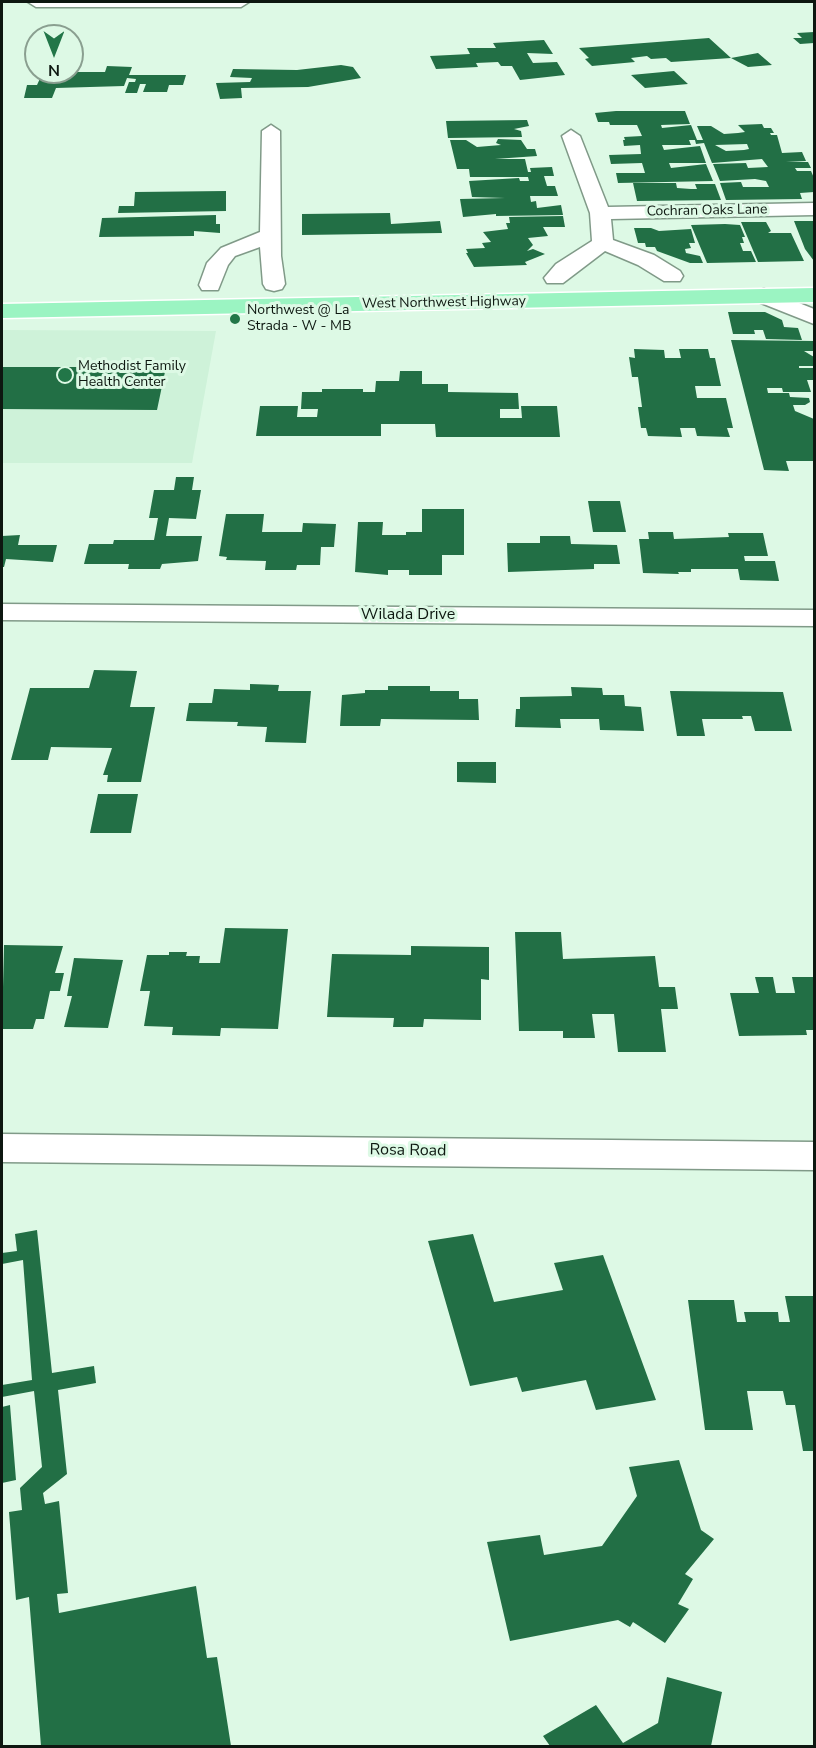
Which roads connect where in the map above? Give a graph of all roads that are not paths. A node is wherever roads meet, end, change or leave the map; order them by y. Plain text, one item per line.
1 (36, 2) edge
2 (241, 2) edge
3 (270, 131) dead end
4 (571, 136) dead end
5 (814, 209) edge
6 (600, 213) junction
7 (270, 235) junction
8 (603, 243) junction
9 (672, 276) junction
10 (696, 276) dead end
11 (637, 277) dead end
12 (555, 278) junction
13 (590, 278) dead end
14 (531, 279) dead end
15 (297, 284) dead end
16 (150, 286) dead end
17 (238, 288) junction
18 (764, 296) junction
19 (814, 296) edge
20 (2, 301) edge
21 (2, 311) edge
22 (814, 317) edge
23 (2, 612) edge
24 (814, 618) edge
25 (2, 1148) edge
26 (814, 1156) edge

1 - 2 street
3 - 7 street
4 - 6 street
5 - 6 street, Cochran Oaks Lane
6 - 8 street
7 - 17 street
7 - 17 street
8 - 9 street
8 - 12 street
9 - 10 main road
9 - 11 main road
12 - 13 main road, West Northwest Highway
12 - 14 main road, West Northwest Highway
15 - 17 main road, West Northwest Highway
16 - 20 main road
17 - 18 main road, West Northwest Highway
17 - 21 main road, West Northwest Highway
18 - 19 main road, West Northwest Highway
18 - 22 street
23 - 24 street, Wilada Drive
25 - 26 street, Rosa Road

